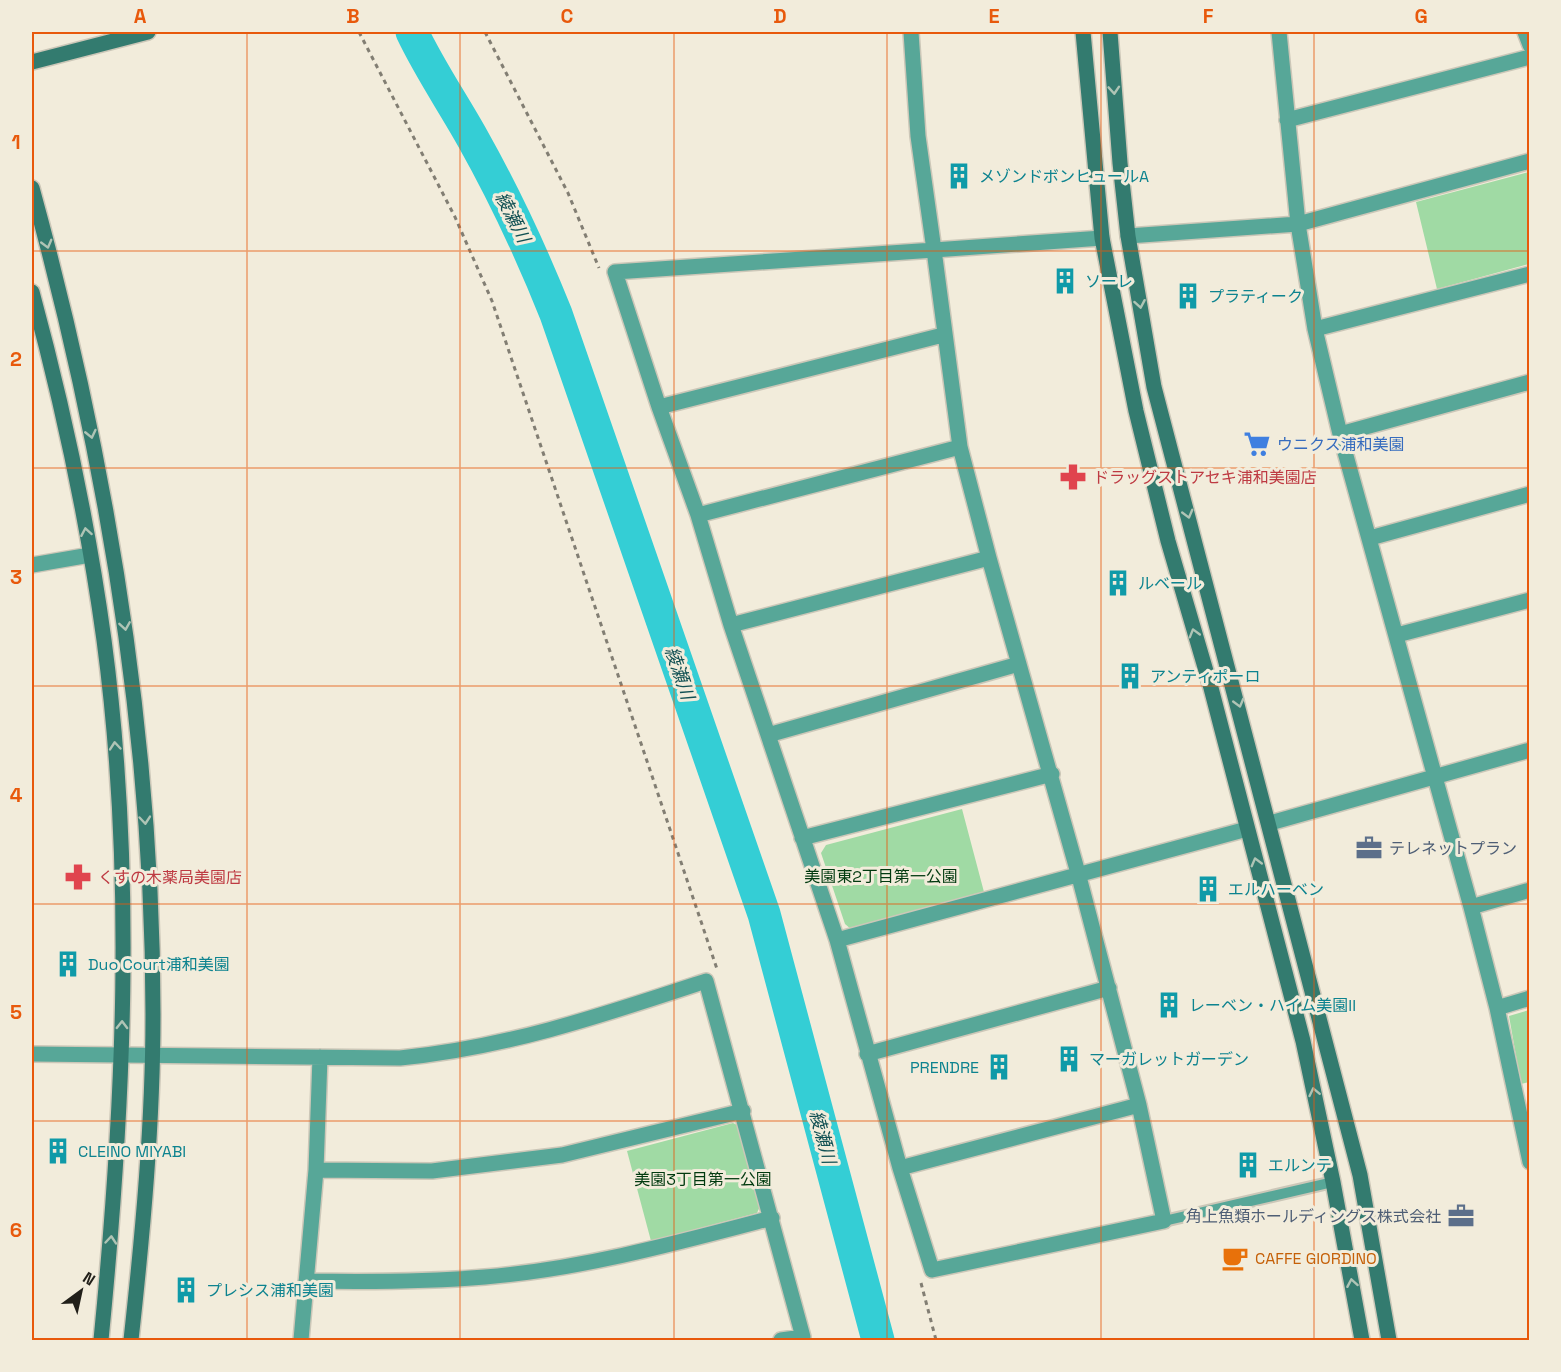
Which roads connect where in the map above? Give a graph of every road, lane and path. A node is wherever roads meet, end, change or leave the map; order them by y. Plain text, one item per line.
1 (148, 32) edge
2 (358, 32) edge
3 (911, 32) edge
4 (1083, 32) edge
5 (1110, 32) edge
6 (1279, 32) edge
7 (1526, 32) edge
8 (1530, 45) edge
9 (1530, 57) edge
10 (32, 63) edge
11 (1287, 120) junction
12 (1530, 161) edge
13 (32, 188) edge
14 (1298, 224) junction
15 (1128, 236) junction
16 (1102, 238) junction
17 (934, 249) junction
18 (1530, 274) edge
19 (32, 292) edge
20 (1315, 329) junction
21 (944, 335) junction
22 (1530, 382) edge
23 (659, 407) junction
24 (1340, 434) junction
25 (960, 447) junction
26 (1530, 494) edge
27 (698, 515) junction
28 (1370, 538) junction
29 (90, 555) junction
30 (989, 558) junction
31 (32, 565) edge
32 (1530, 600) edge
33 (731, 625) junction
34 (1397, 635) junction
35 (1019, 664) junction
36 (768, 735) junction
37 (1530, 750) edge
38 (1052, 774) junction
39 (1435, 777) junction
40 (1270, 823) junction
41 (1247, 830) junction
42 (802, 838) junction
43 (1078, 873) junction
44 (1530, 891) edge
45 (1471, 906) junction
46 (837, 940) junction
47 (718, 970) dead end
48 (1109, 988) junction
49 (1530, 998) edge
50 (1497, 1008) junction
51 (32, 1054) edge
52 (121, 1054) junction
53 (151, 1054) junction
54 (867, 1054) junction
55 (320, 1057) junction
56 (1523, 1098) edge
57 (1139, 1105) junction
58 (743, 1111) junction
59 (1530, 1162) edge
60 (900, 1168) junction
61 (316, 1170) junction
62 (1333, 1182) junction
63 (772, 1218) junction
64 (1164, 1221) junction
65 (306, 1281) junction
66 (101, 1341) edge
67 (131, 1341) edge
68 (301, 1341) edge
69 (781, 1341) edge
70 (1362, 1341) edge
71 (1389, 1341) edge

1 - 10 street
2 - 47 path
3 - 17 street
4 - 16 street
5 -> 15 street
6 - 11 street
7 - 8 street
9 - 11 street
11 - 14 street
12 - 14 street
13 -> 53 street
14 - 15 street
14 - 20 street
15 -> 40 street
16 - 17 street
41 -> 16 street
17 - 21 street
17 - 23 street
18 - 20 street
29 -> 19 street
20 - 24 street
21 - 23 street
21 - 25 street
22 - 24 street
23 - 27 street
24 - 28 street
25 - 27 street
25 - 30 street
26 - 28 street
27 - 33 street
28 - 34 street
29 - 31 street
52 -> 29 street
30 - 33 street
30 - 35 street
32 - 34 street
33 - 36 street
34 - 39 street
35 - 36 street
35 - 38 street
36 - 42 street
37 - 39 street
38 - 42 street
38 - 43 street
39 - 40 street
39 - 45 street
40 - 71 street
41 - 43 street
62 -> 41 street
42 - 46 street
43 - 46 street
43 - 48 street
44 - 45 street
45 - 50 street
46 - 54 street
48 - 54 street
48 - 57 street
49 - 50 street
50 - 56 street
51 - 52 street
52 - 53 street
66 -> 52 street
53 - 55 street
53 - 67 street
54 - 60 street
55 - 58 street
55 - 61 street
56 - 59 street
57 - 60 street
57 - 64 street
58 - 61 street
58 - 63 street
60 - 64 street
61 - 65 street
62 - 64 lane
70 -> 62 street
63 - 65 street
63 - 69 street
65 - 68 street

